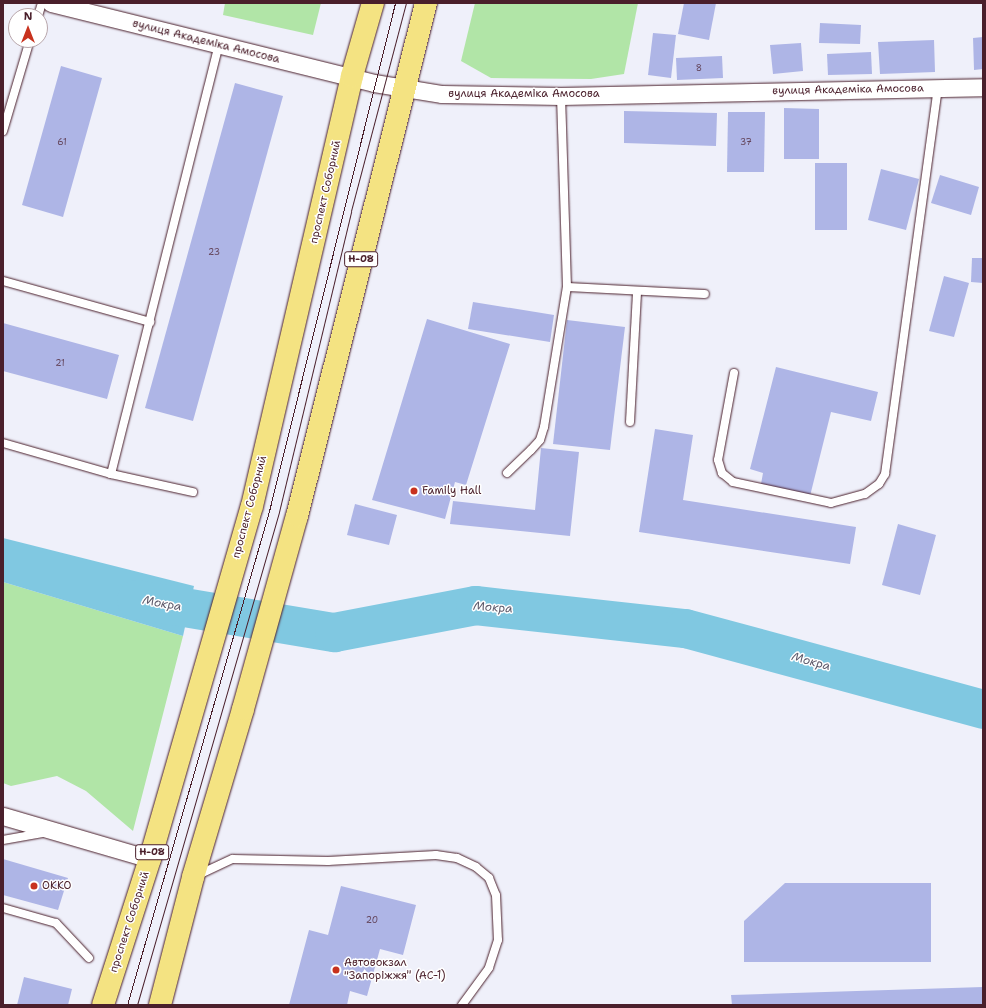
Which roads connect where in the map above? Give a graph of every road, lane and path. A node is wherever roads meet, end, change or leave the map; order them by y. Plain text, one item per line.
1 (51, 3) edge
2 (373, 3) edge
3 (426, 3) edge
4 (219, 45) junction
5 (28, 48) edge
6 (352, 76) junction
7 (983, 87) edge
8 (938, 88) junction
9 (403, 89) junction
10 (561, 96) junction
11 (3, 131) edge
12 (3, 281) edge
13 (567, 287) junction
14 (637, 291) junction
15 (705, 294) dead end
16 (150, 322) junction
17 (734, 373) dead end
18 (630, 422) dead end
19 (3, 443) edge
20 (507, 473) dead end
21 (111, 474) junction
22 (193, 492) dead end
23 (3, 816) edge
24 (59, 832) junction
25 (3, 840) edge
26 (150, 859) junction
27 (193, 877) junction
28 (3, 908) edge
29 (89, 958) dead end
30 (103, 1005) edge
31 (160, 1005) edge
32 (462, 1005) edge

1 - 4 street, вулиця Академіка Амосова
2 - 6 main road, проспект Соборний / Н-08
3 - 9 main road, Н-08
4 - 6 street, вулиця Академіка Амосова
4 - 16 lane
5 - 11 lane
6 - 9 street, вулиця Академіка Амосова
6 - 26 main road, проспект Соборний / Н-08
7 - 8 street, вулиця Академіка Амосова
8 - 10 street, вулиця Академіка Амосова
8 - 17 lane
9 - 10 street, вулиця Академіка Амосова
9 - 27 main road, Н-08
10 - 13 lane
12 - 16 lane
13 - 14 lane
13 - 20 lane
14 - 15 lane
14 - 18 lane
16 - 21 lane
19 - 21 lane
21 - 22 lane
23 - 24 street
24 - 25 lane
24 - 26 street
26 - 30 main road, проспект Соборний / Н-08
27 - 31 main road, Н-08
27 - 32 lane
28 - 29 lane

